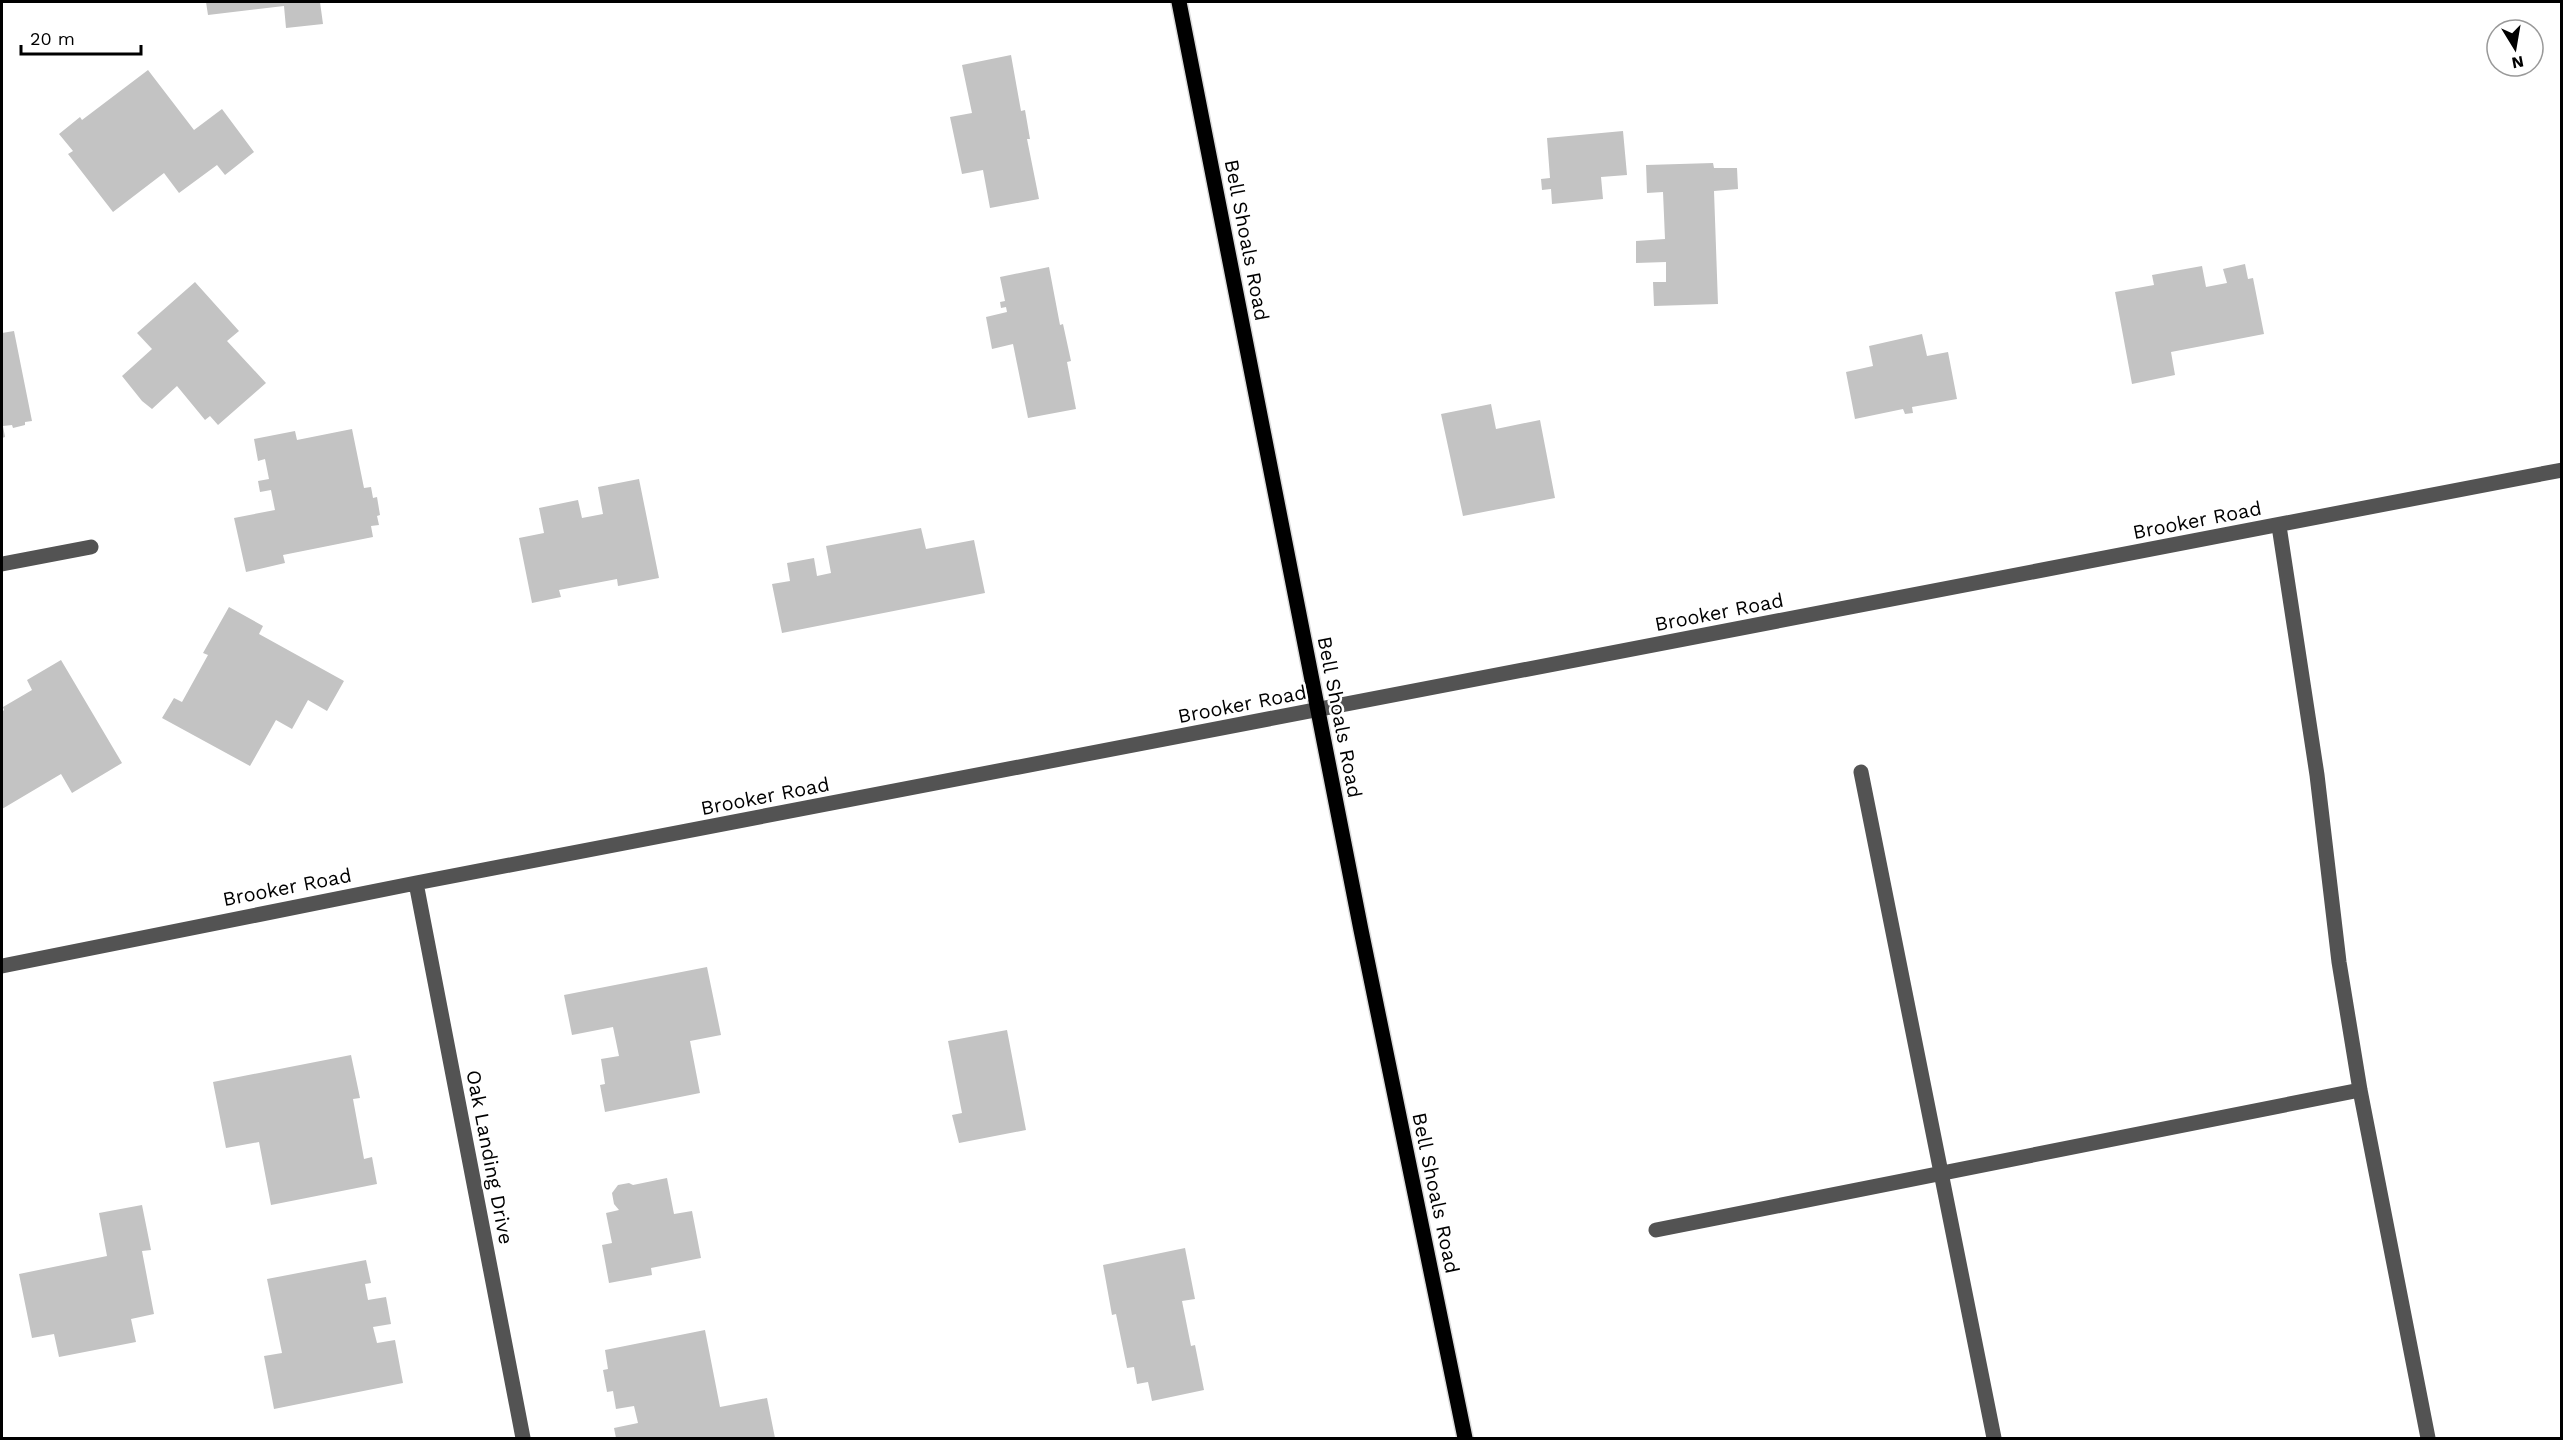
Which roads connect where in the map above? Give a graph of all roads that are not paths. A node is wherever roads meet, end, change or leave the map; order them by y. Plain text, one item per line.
1 (1179, 2) edge
2 (2562, 470) edge
3 (2279, 526) junction
4 (91, 547) dead end
5 (2, 564) edge
6 (1317, 711) junction
7 (1861, 772) dead end
8 (416, 883) junction
9 (2, 966) edge
10 (2360, 1090) junction
11 (1942, 1173) junction
12 (1656, 1230) dead end
13 (523, 1438) edge
14 (1466, 1438) edge
15 (1994, 1438) edge
16 (2428, 1438) edge

1 - 6 main road, Bell Shoals Road
2 - 3 street, Brooker Road
3 - 6 street, Brooker Road
3 - 10 street
4 - 5 street
6 - 8 street, Brooker Road
6 - 14 main road, Bell Shoals Road
7 - 11 street
8 - 9 street, Brooker Road
8 - 13 street, Oak Landing Drive
10 - 11 street
10 - 16 street
11 - 12 street
11 - 15 street

